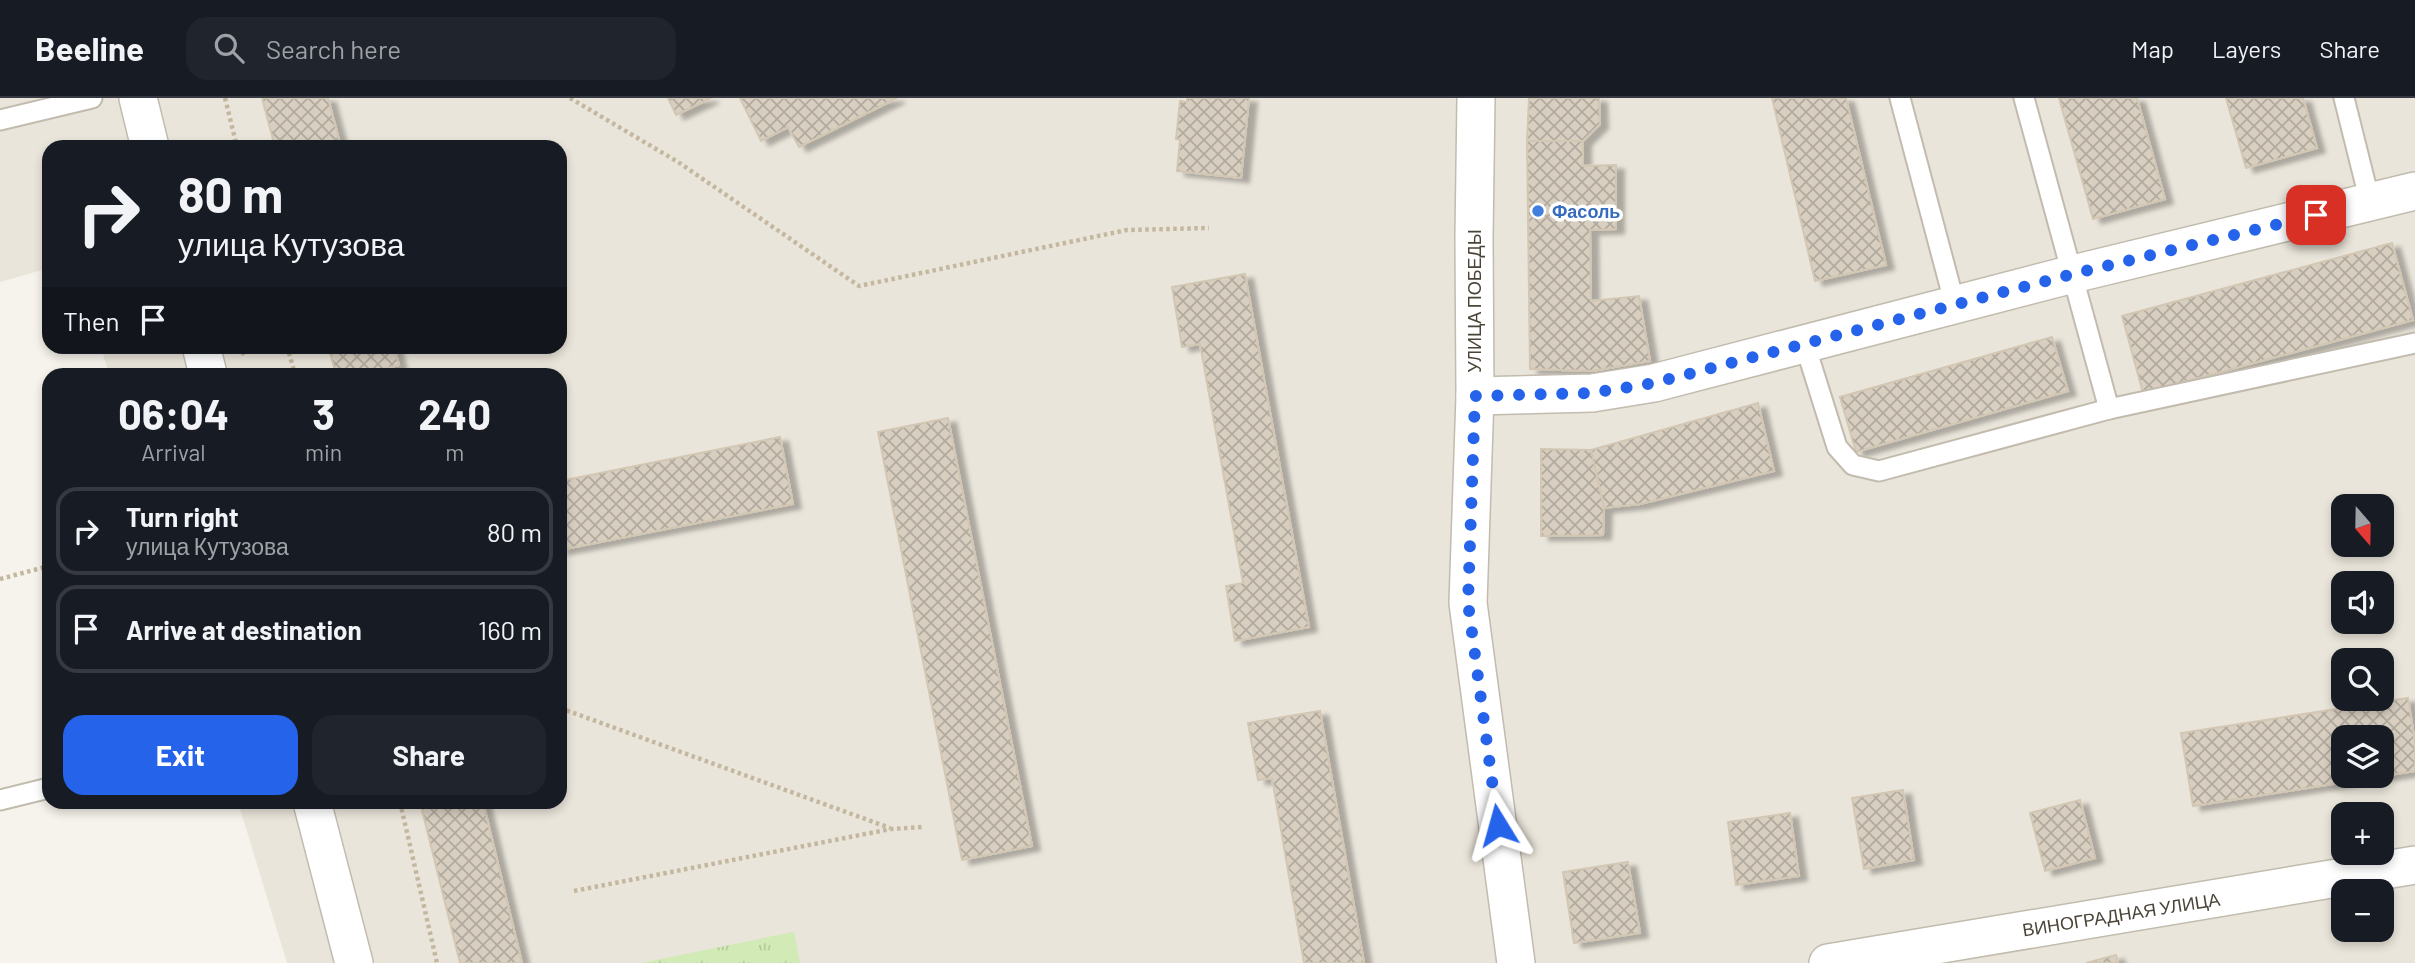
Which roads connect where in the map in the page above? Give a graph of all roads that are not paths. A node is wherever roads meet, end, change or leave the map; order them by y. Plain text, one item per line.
1 (92, 98) edge
2 (138, 98) edge
3 (1476, 98) edge
4 (1900, 98) edge
5 (2024, 98) edge
6 (2344, 98) edge
7 (0, 120) edge
8 (148, 140) edge
9 (2415, 191) edge
10 (2370, 202) junction
11 (2073, 274) junction
12 (1955, 305) junction
13 (2415, 343) edge
14 (1805, 345) junction
15 (1475, 396) junction
16 (2109, 409) junction
17 (42, 790) edge
18 (0, 800) edge
19 (314, 809) edge
20 (2415, 865) edge
21 (354, 963) edge
22 (1516, 963) edge
23 (1828, 963) edge

1 - 7 lane
2 - 8 street
3 - 15 street, УЛИЦА ПОБЕДЫ
4 - 12 lane
5 - 11 lane
6 - 10 lane
9 - 10 street
10 - 11 street
11 - 12 street
11 - 16 lane
12 - 14 street
13 - 16 lane
14 - 15 street
14 - 16 lane
15 - 22 street, УЛИЦА ПОБЕДЫ
17 - 18 lane
19 - 21 street
20 - 23 street, ВИНОГРАДНАЯ УЛИЦА

